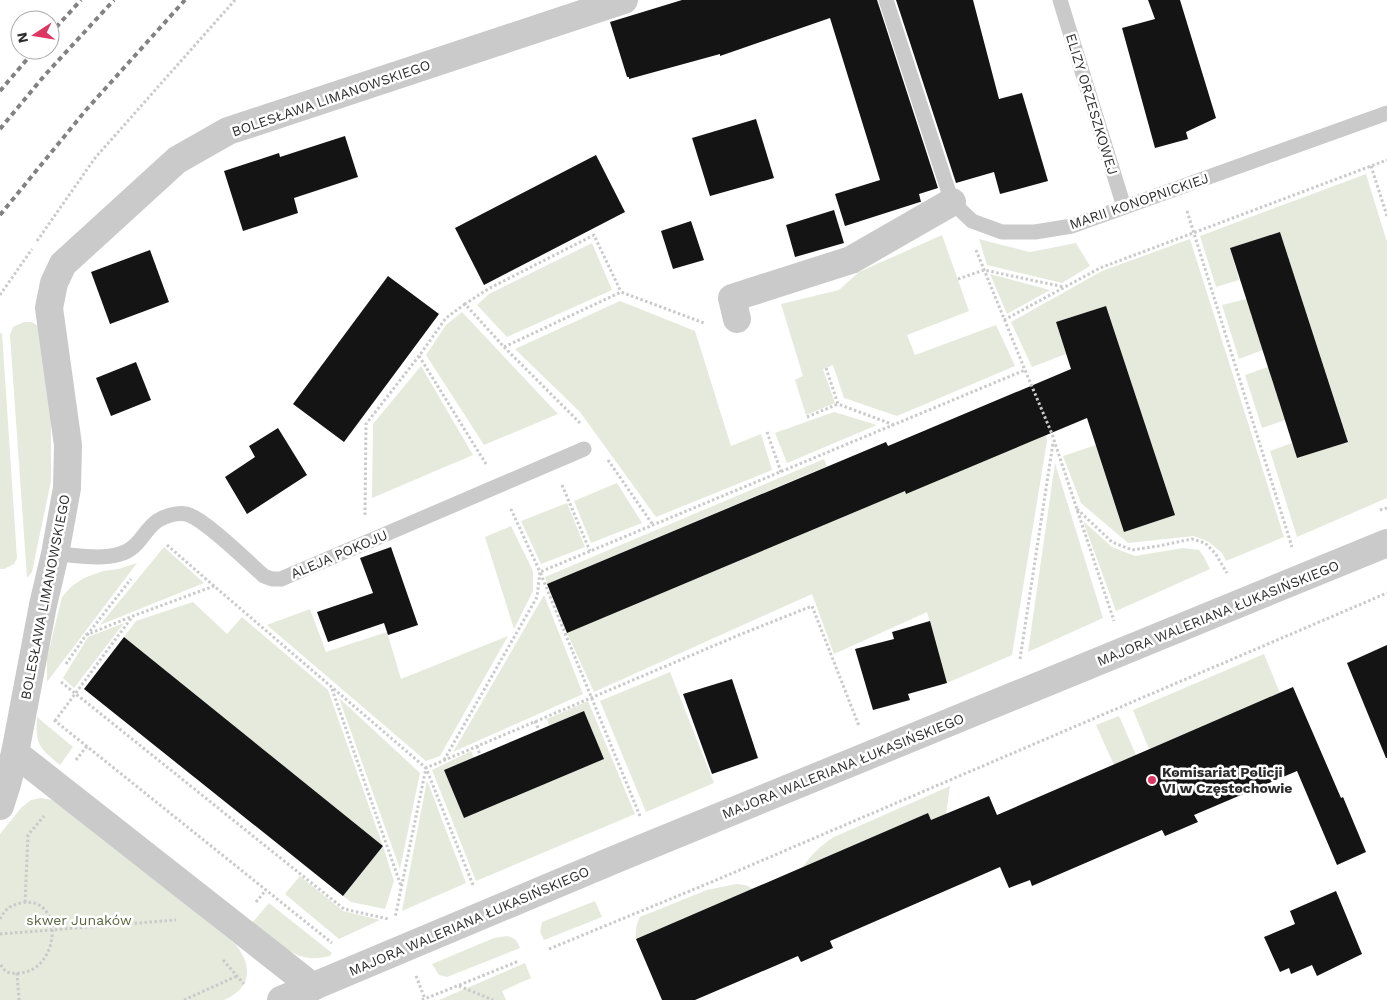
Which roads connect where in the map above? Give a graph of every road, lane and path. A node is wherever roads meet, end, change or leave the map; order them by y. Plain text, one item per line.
1 (235, 0) edge
2 (624, 0) edge
3 (886, 0) edge
4 (1060, 0) edge
5 (1387, 113) edge
6 (1387, 160) edge
7 (1371, 166) junction
8 (1180, 188) junction
9 (952, 202) junction
10 (1124, 207) junction
11 (1387, 216) edge
12 (972, 220) junction
13 (1194, 233) junction
14 (984, 270) junction
15 (958, 279) dead end
16 (1064, 287) junction
17 (621, 292) junction
18 (0, 295) edge
19 (465, 304) junction
20 (1004, 320) junction
21 (724, 322) joint
22 (504, 347) junction
23 (419, 356) junction
24 (826, 368) dead end
25 (1025, 370) junction
26 (838, 404) junction
27 (807, 417) dead end
28 (894, 425) junction
29 (584, 428) dead end
30 (767, 432) dead end
31 (1054, 440) junction
32 (584, 449) dead end
33 (608, 460) dead end
34 (553, 463) junction
35 (781, 472) junction
36 (500, 486) junction
37 (1387, 508) edge
38 (1077, 509) junction
39 (1378, 511) dead end
40 (654, 525) junction
41 (162, 540) dead end
42 (364, 543) junction
43 (1387, 543) edge
44 (1284, 550) dead end
45 (590, 552) junction
46 (55, 554) junction
47 (1235, 570) dead end
48 (540, 572) junction
49 (1227, 574) junction
50 (133, 577) dead end
51 (1220, 577) dead end
52 (214, 586) junction
53 (1387, 593) edge
54 (133, 616) junction
55 (1123, 618) dead end
56 (86, 636) junction
57 (1024, 660) dead end
58 (61, 671) dead end
59 (56, 678) dead end
60 (332, 687) junction
61 (75, 694) junction
62 (591, 698) junction
63 (50, 718) dead end
64 (55, 721) junction
65 (535, 721) junction
66 (539, 730) dead end
67 (853, 731) dead end
68 (477, 746) junction
69 (8, 753) edge
70 (480, 755) dead end
71 (444, 760) junction
72 (426, 768) junction
73 (0, 806) edge
74 (45, 815) dead end
75 (641, 819) dead end
76 (401, 887) junction
77 (474, 888) dead end
78 (25, 902) junction
79 (403, 917) dead end
80 (0, 919) edge
81 (182, 919) dead end
82 (394, 921) junction
83 (386, 924) dead end
84 (53, 930) junction
85 (0, 934) edge
86 (335, 945) dead end
87 (549, 949) dead end
88 (519, 961) dead end
89 (0, 964) edge
90 (414, 971) dead end
91 (17, 973) junction
92 (237, 976) dead end
93 (458, 985) junction
94 (316, 993) edge
95 (424, 999) edge
96 (18, 1000) edge
97 (184, 1000) edge
98 (281, 1000) edge
99 (493, 1000) edge

1 - 18 path
2 - 46 street, BOLESŁAWA LIMANOWSKIEGO
3 - 9 lane, MARII KONOPNICKIEJ
4 - 10 lane, ELIZY ORZESZKOWEJ
5 - 8 lane, MARII KONOPNICKIEJ
6 - 7 path
7 - 11 path
7 - 13 path
8 - 10 lane, MARII KONOPNICKIEJ
8 - 13 path
9 - 12 lane, MARII KONOPNICKIEJ
9 - 21 street
10 - 12 lane, MARII KONOPNICKIEJ
12 - 14 path
13 - 16 path
13 - 44 path
14 - 15 path
14 - 16 path
14 - 20 path
16 - 20 path
17 - 19 path
17 - 21 path
17 - 22 path
19 - 22 path
19 - 23 path
20 - 25 path
22 - 29 path
23 - 36 path
23 - 42 path
24 - 26 path
25 - 28 path
25 - 31 path
26 - 27 path
26 - 28 path
28 - 35 path
30 - 35 path
31 - 38 path
31 - 57 path
32 - 34 lane, ALEJA POKOJU
33 - 40 path
34 - 36 lane, ALEJA POKOJU
34 - 45 path
35 - 40 path
36 - 42 lane, ALEJA POKOJU
36 - 48 path
37 - 39 path
38 - 49 path
38 - 55 path
40 - 45 path
41 - 52 path
42 - 46 lane, ALEJA POKOJU
43 - 94 street, MAJORA WALERIANA ŁUKASIŃSKIEGO
45 - 48 path
46 - 69 street, BOLESŁAWA LIMANOWSKIEGO
47 - 49 path
48 - 62 path
48 - 71 path
49 - 51 path
50 - 56 path
52 - 54 path
52 - 60 path
53 - 87 path
54 - 56 path
54 - 61 path
56 - 58 path
59 - 61 path
60 - 72 path
60 - 76 path
61 - 64 path
61 - 82 path
62 - 65 path
62 - 67 path
62 - 75 path
63 - 64 path
64 - 86 path
65 - 66 path
65 - 68 path
68 - 70 path
68 - 71 path
69 - 73 street
69 - 94 street
71 - 72 path
72 - 76 path
72 - 77 path
74 - 78 path
76 - 82 path
78 - 80 path
78 - 84 path
79 - 82 path
81 - 84 path
82 - 83 path
84 - 85 path
84 - 91 path
88 - 93 path
89 - 91 path
90 - 95 path
91 - 96 path
92 - 97 path
93 - 95 path
93 - 99 path
94 - 98 street

